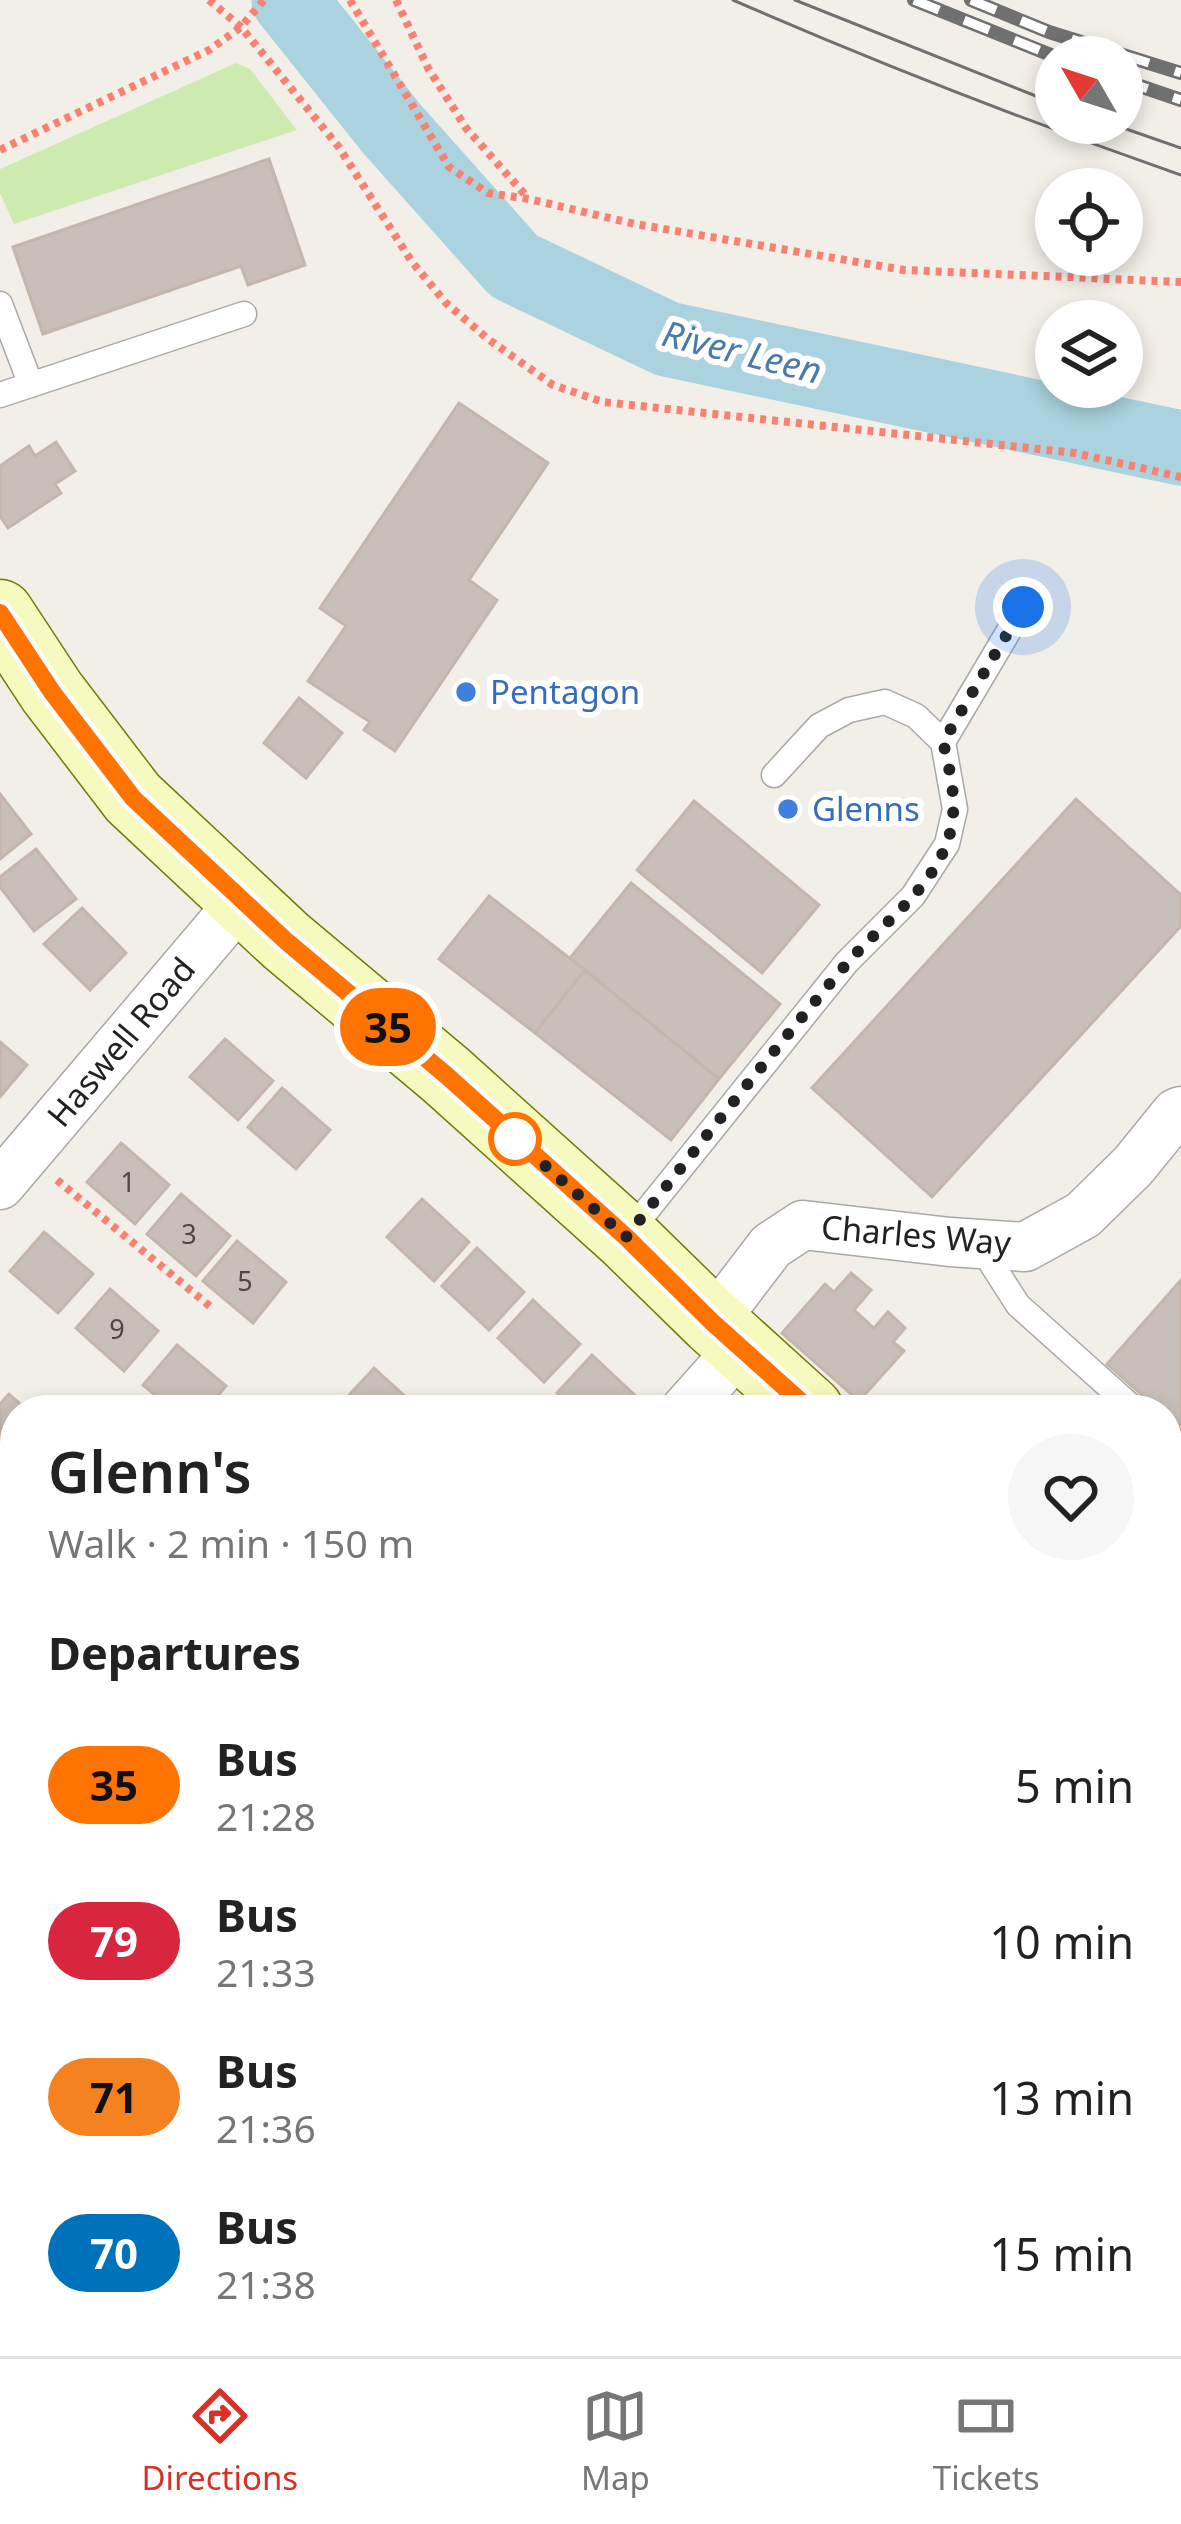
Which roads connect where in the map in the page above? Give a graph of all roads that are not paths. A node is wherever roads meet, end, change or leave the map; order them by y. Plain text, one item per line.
1 (0, 304) edge
2 (244, 314) dead end
3 (32, 385) junction
4 (0, 395) edge
5 (1023, 607) dead end
6 (0, 613) edge
7 (943, 742) junction
8 (774, 775) dead end
9 (243, 899) junction
10 (1181, 1112) edge
11 (13, 1169) edge
12 (626, 1237) junction
13 (979, 1244) junction
14 (727, 1334) junction
15 (694, 1395) edge
16 (794, 1395) edge
17 (1118, 1395) edge

1 - 3 lane
2 - 3 lane
3 - 4 lane
5 - 7 lane
6 - 9 street
7 - 8 lane
7 - 12 lane
9 - 11 street, Haswell Road
9 - 12 street
10 - 13 street, Charles Way
12 - 14 street
13 - 14 street, Charles Way
13 - 17 lane
14 - 15 street
14 - 16 street

